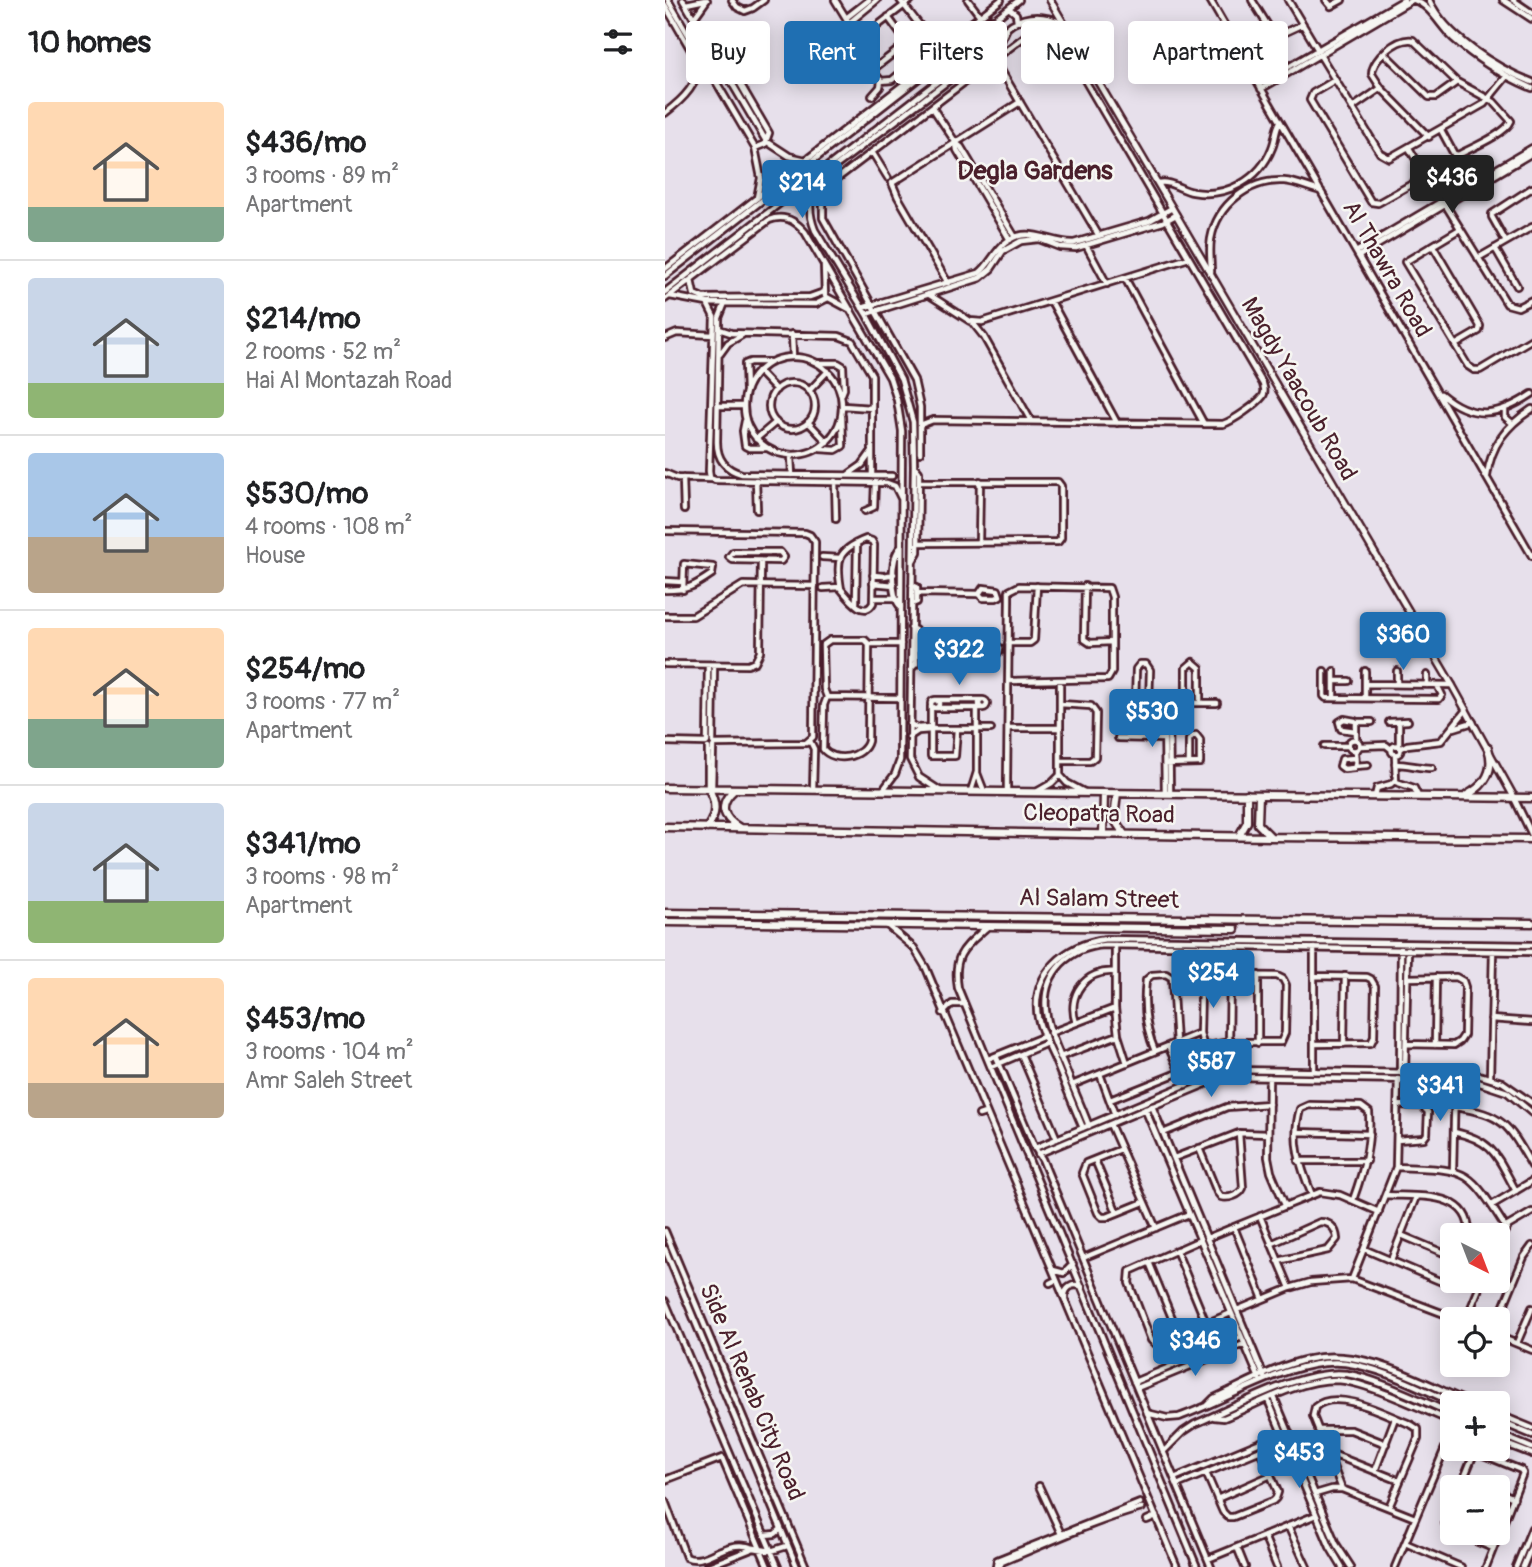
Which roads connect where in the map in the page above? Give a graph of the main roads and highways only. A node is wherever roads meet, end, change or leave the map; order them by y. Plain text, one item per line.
1 (1488, 748) road end
2 (665, 788) edge
3 (710, 788) junction
4 (736, 789) junction
5 (1104, 793) junction
6 (1117, 793) junction
7 (1247, 794) junction
8 (1259, 794) junction
9 (1464, 797) junction
10 (1532, 798) edge
11 (665, 827) edge
12 (707, 828) junction
13 (740, 828) junction
14 (1103, 833) junction
15 (1124, 834) junction
16 (1239, 836) junction
17 (1271, 837) junction
18 (1532, 837) edge
19 (665, 914) edge
20 (875, 916) junction
21 (665, 922) edge
22 (1532, 923) edge
23 (874, 926) junction
24 (1235, 929) dead end

1 - 9 main road
2 - 3 main road, Cleopatra Road
3 - 4 main road, Cleopatra Road
3 - 12 main road
4 - 5 main road, Cleopatra Road
4 - 13 main road
5 - 6 main road, Cleopatra Road
5 - 14 main road
6 - 7 main road, Cleopatra Road
6 - 15 main road
7 - 8 main road, Cleopatra Road
7 - 16 main road
8 - 9 main road, Cleopatra Road
8 - 17 main road
9 - 10 main road, Cleopatra Road
11 - 12 main road, Cleopatra Road
12 - 13 main road, Cleopatra Road
13 - 14 main road, Cleopatra Road
14 - 15 main road, Cleopatra Road
15 - 16 main road, Cleopatra Road
16 - 17 main road, Cleopatra Road
17 - 18 main road, Cleopatra Road
19 - 20 main road, Al Salam Street
20 - 22 main road, Al Salam Street
20 - 23 main road
21 - 23 main road, Al Salam Street
23 - 24 main road, Al Salam Street

